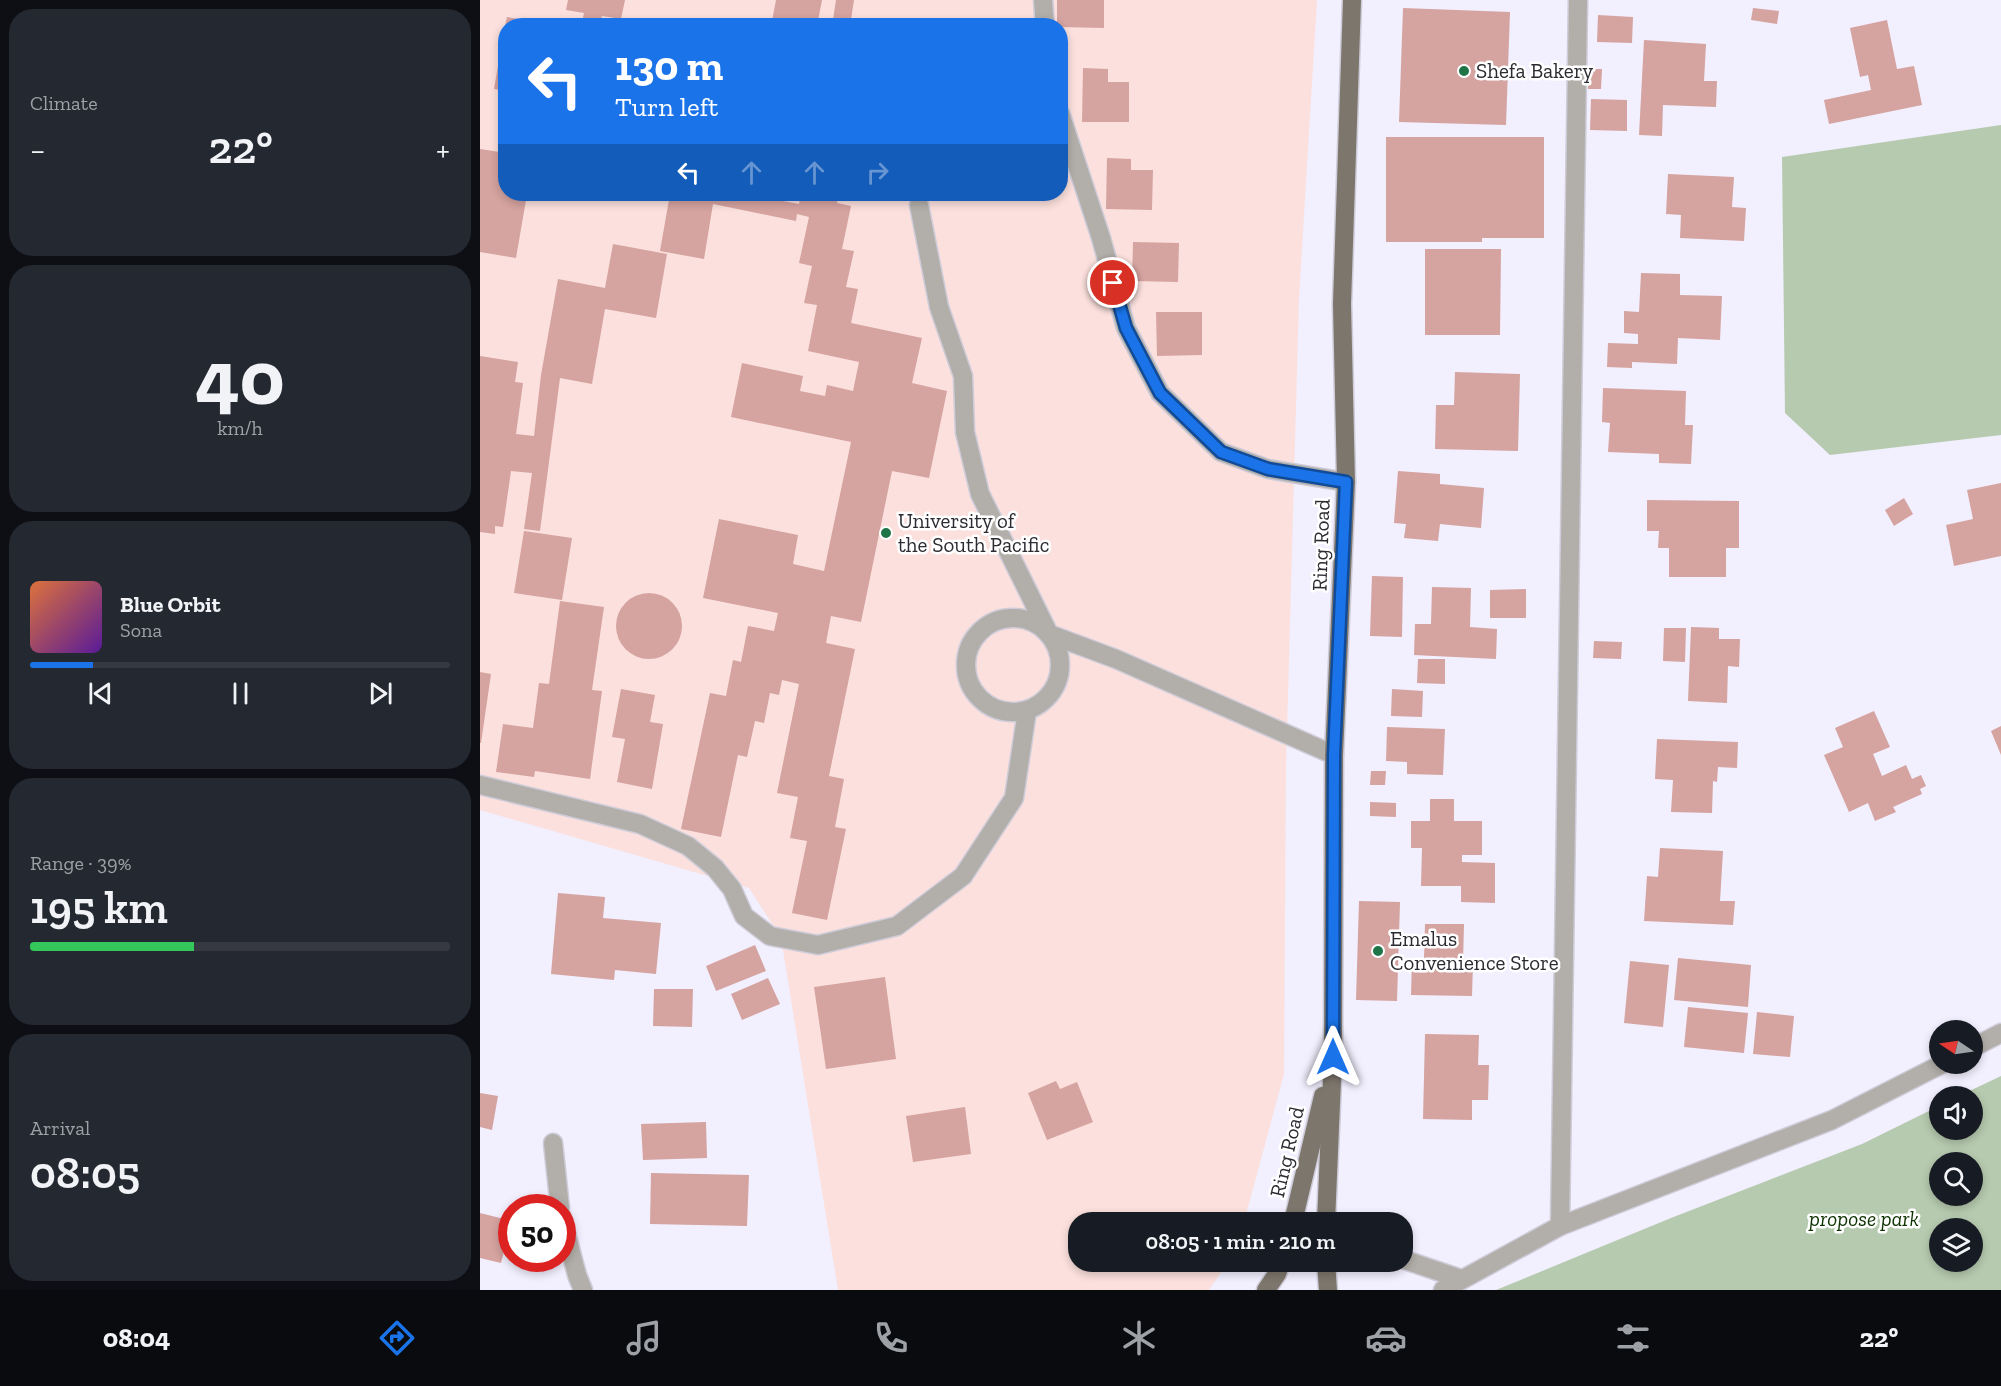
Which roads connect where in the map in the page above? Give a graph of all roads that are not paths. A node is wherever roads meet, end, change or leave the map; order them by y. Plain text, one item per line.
1 (1043, 0) edge
2 (1352, 0) edge
3 (1578, 0) edge
4 (1045, 18) edge
5 (1068, 137) edge
6 (919, 205) dead end
7 (1346, 482) junction
8 (1049, 634) junction
9 (1027, 711) junction
10 (1334, 755) junction
11 (480, 785) edge
12 (2001, 1033) edge
13 (1983, 1042) edge
14 (1333, 1057) junction
15 (1929, 1071) edge
16 (553, 1143) dead end
17 (558, 1194) edge
18 (1295, 1212) edge
19 (1326, 1212) edge
20 (1560, 1226) junction
21 (1413, 1263) edge
22 (576, 1269) edge
23 (1278, 1272) edge
24 (1327, 1272) edge
25 (1461, 1279) junction
26 (583, 1290) edge
27 (1266, 1290) edge
28 (1328, 1290) edge
29 (1443, 1290) edge

1 - 4 street
2 - 7 main road, Ring Road
3 - 20 street
5 - 7 street
6 - 8 street
7 - 10 main road, Ring Road
8 - 9 street
8 - 9 street
8 - 10 street
9 - 11 street
10 - 14 main road, Ring Road
12 - 13 street
14 - 18 main road, Ring Road
14 - 19 main road, Ring Road
15 - 20 street
16 - 17 street
20 - 25 street
21 - 25 street
22 - 26 street
23 - 27 main road
24 - 28 main road
25 - 29 street

